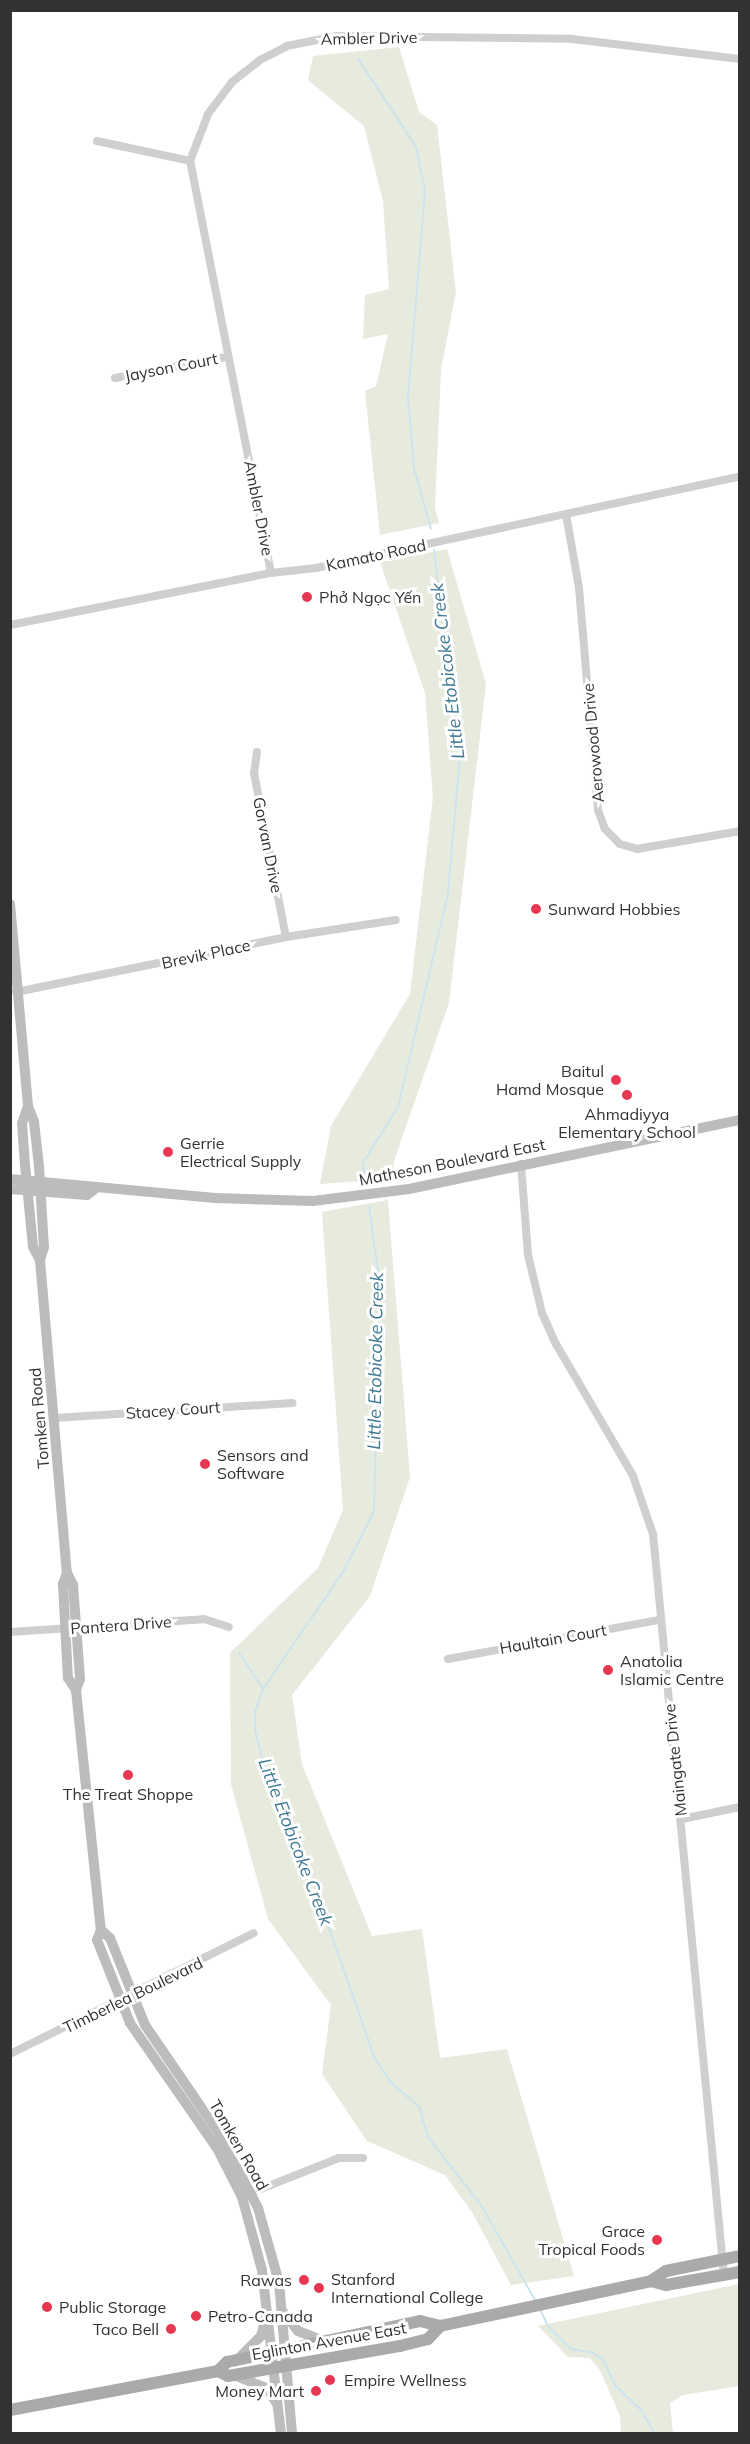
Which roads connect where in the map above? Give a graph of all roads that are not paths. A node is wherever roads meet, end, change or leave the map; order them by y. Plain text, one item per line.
1 (740, 59) edge
2 (97, 141) dead end
3 (190, 161) junction
4 (226, 357) junction
5 (115, 378) dead end
6 (740, 477) edge
7 (566, 514) junction
8 (271, 573) junction
9 (10, 625) edge
10 (257, 752) dead end
11 (740, 831) edge
12 (10, 904) edge
13 (396, 920) dead end
14 (286, 937) junction
15 (16, 992) junction
16 (28, 1106) junction
17 (740, 1120) edge
18 (521, 1164) junction
19 (10, 1179) edge
20 (40, 1180) junction
21 (26, 1185) junction
22 (10, 1189) edge
23 (95, 1189) junction
24 (40, 1192) junction
25 (40, 1260) junction
26 (293, 1403) dead end
27 (54, 1418) junction
28 (659, 1620) junction
29 (229, 1627) dead end
30 (71, 1629) junction
31 (10, 1632) edge
32 (448, 1659) dead end
33 (740, 1808) edge
34 (682, 1819) junction
35 (101, 1930) junction
36 (254, 1933) dead end
37 (130, 1994) junction
38 (118, 1999) junction
39 (10, 2054) edge
40 (363, 2158) dead end
41 (247, 2195) junction
42 (740, 2256) edge
43 (722, 2260) junction
44 (740, 2272) edge
45 (724, 2276) junction
46 (651, 2281) junction
47 (268, 2308) junction
48 (282, 2309) junction
49 (440, 2326) junction
50 (327, 2342) junction
51 (280, 2352) junction
52 (238, 2360) junction
53 (281, 2368) junction
54 (218, 2371) junction
55 (234, 2375) junction
56 (278, 2405) junction
57 (10, 2410) edge
58 (281, 2433) edge
59 (292, 2433) edge

1 - 3 street, Ambler Drive
2 - 3 street
3 - 4 street, Ambler Drive
4 - 5 street, Jayson Court
4 - 8 street, Ambler Drive
6 - 7 street, Kamato Road
7 - 8 street, Kamato Road
7 - 11 street, Aerowood Drive
8 - 9 street, Kamato Road
10 - 14 street, Gorvan Drive
12 - 15 main road, Tomken Road
13 - 14 street, Brevik Place
14 - 15 street, Brevik Place
15 - 16 main road, Tomken Road
16 - 20 main road, Tomken Road
16 - 21 main road, Tomken Road
17 - 18 main road, Matheson Boulevard East
18 - 23 main road, Matheson Boulevard East
18 - 28 street, Maingate Drive
19 - 21 main road, Matheson Boulevard East
20 - 21 main road, Matheson Boulevard East
20 - 23 main road, Matheson Boulevard East
20 - 24 main road, Tomken Road
21 - 22 main road, Matheson Boulevard East
21 - 24 main road, Matheson Boulevard East
21 - 25 main road, Tomken Road
23 - 24 main road, Matheson Boulevard East
24 - 25 main road, Tomken Road
25 - 27 main road, Tomken Road
26 - 27 street, Stacey Court
27 - 30 main road, Tomken Road
28 - 32 street, Haultain Court
28 - 34 street, Maingate Drive
29 - 30 street, Pantera Drive
30 - 31 street, Pantera Drive
30 - 35 main road, Tomken Road
33 - 34 street
34 - 43 street, Maingate Drive
35 - 37 main road, Tomken Road
35 - 38 main road, Tomken Road
36 - 37 street, Timberlea Boulevard
37 - 38 street, Timberlea Boulevard
37 - 41 main road, Tomken Road
38 - 39 street, Timberlea Boulevard
38 - 41 main road, Tomken Road
40 - 41 street
41 - 47 main road, Tomken Road
41 - 48 main road, Tomken Road
42 - 43 main road, Eglinton Avenue East
43 - 45 street, Maingate Drive
43 - 46 main road, Eglinton Avenue East
44 - 45 main road, Eglinton Avenue East
45 - 46 main road, Eglinton Avenue East
46 - 49 main road, Eglinton Avenue East
47 - 51 main road, Tomken Road
47 - 52 main road
48 - 50 main road
48 - 51 main road, Tomken Road
49 - 50 main road, Eglinton Avenue East
49 - 53 main road, Eglinton Avenue East
50 - 51 main road, Eglinton Avenue East
51 - 52 main road, Eglinton Avenue East
51 - 53 main road, Tomken Road
52 - 54 main road, Eglinton Avenue East
53 - 55 main road, Eglinton Avenue East
53 - 56 main road, Tomken Road
53 - 59 main road, Tomken Road
54 - 55 main road, Eglinton Avenue East
54 - 57 main road, Eglinton Avenue East
55 - 56 main road
56 - 58 main road, Tomken Road

